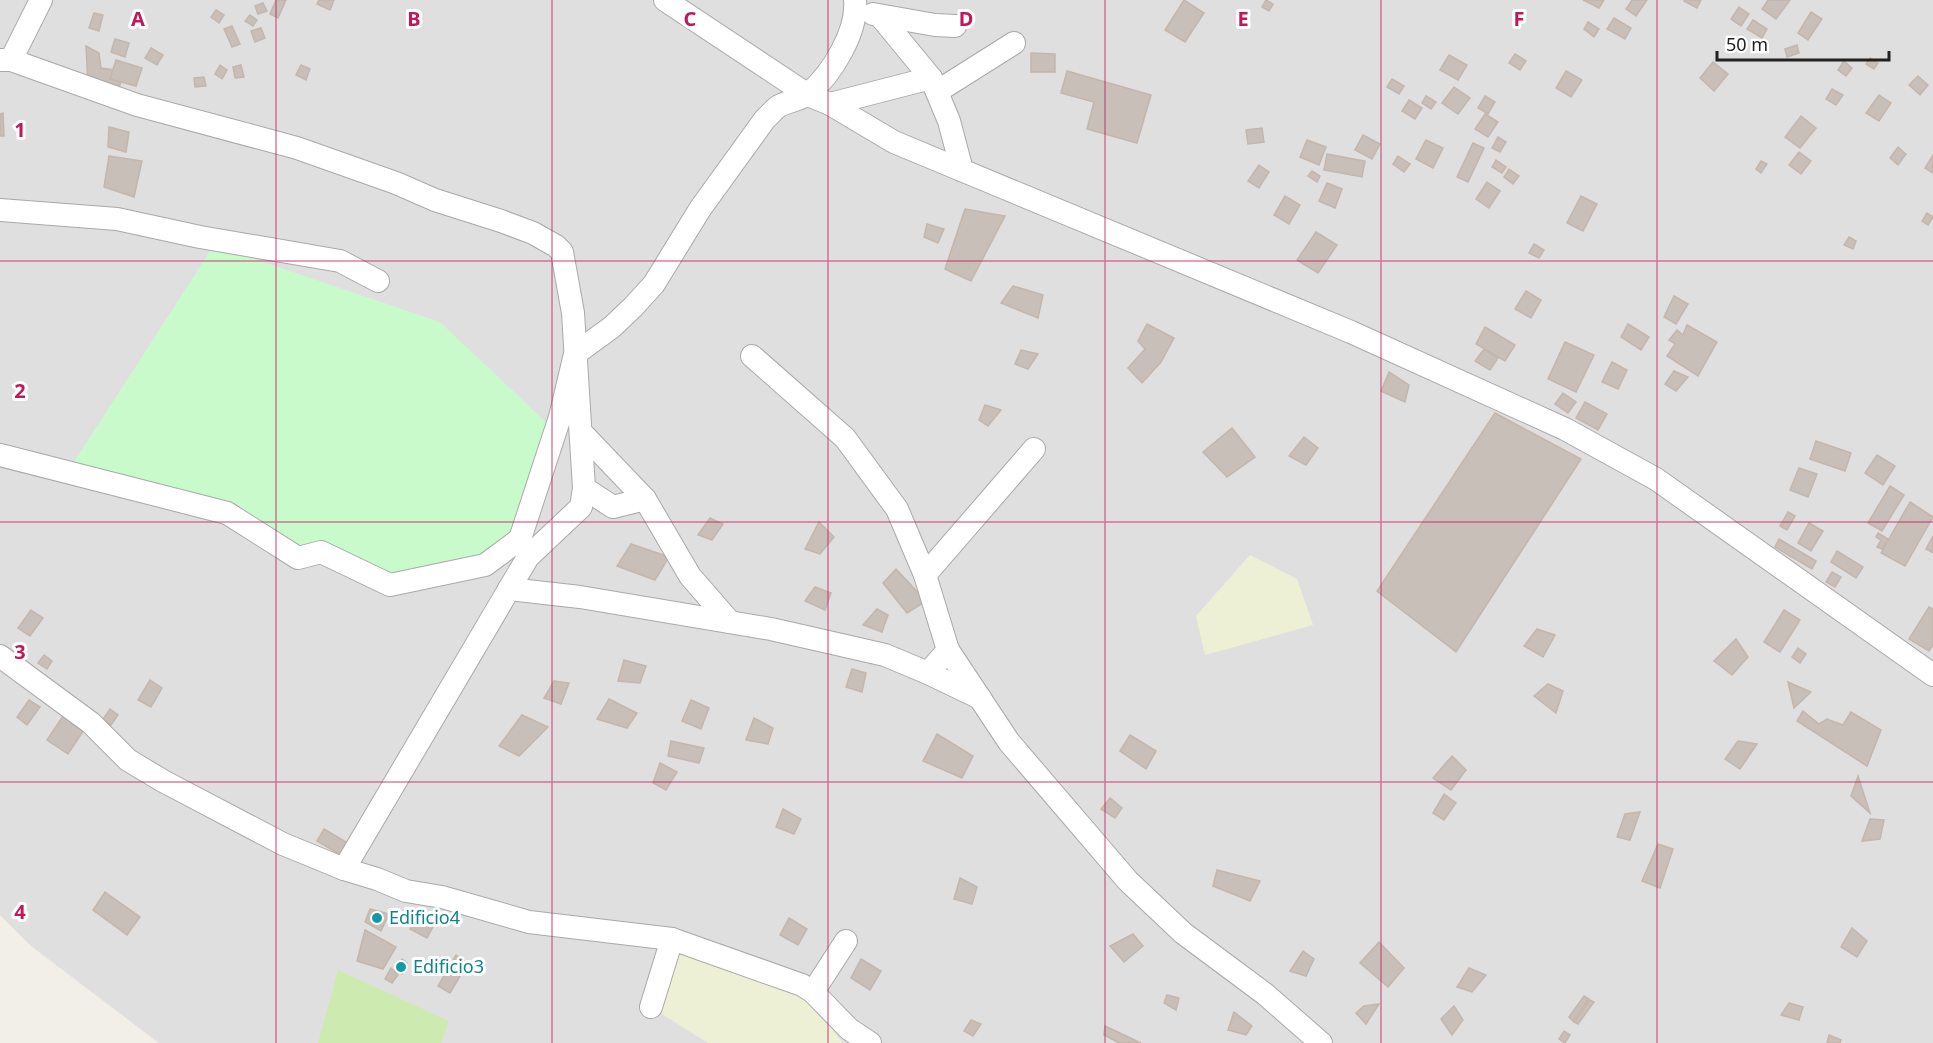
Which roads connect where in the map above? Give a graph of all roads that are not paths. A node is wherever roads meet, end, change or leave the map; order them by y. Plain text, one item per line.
1 (41, 0) edge
2 (665, 0) edge
3 (851, 3) edge
4 (880, 16) junction
5 (955, 26) dead end
6 (1014, 43) dead end
7 (6, 60) edge
8 (934, 85) junction
9 (808, 94) junction
10 (830, 104) junction
11 (962, 170) junction
12 (0, 210) edge
13 (378, 281) dead end
14 (575, 354) junction
15 (752, 356) dead end
16 (581, 432) junction
17 (1034, 449) dead end
18 (0, 455) edge
19 (584, 488) junction
20 (645, 499) junction
21 (925, 575) junction
22 (509, 590) junction
23 (730, 622) junction
24 (948, 650) junction
25 (0, 656) edge
26 (928, 673) junction
27 (1933, 675) edge
28 (980, 698) junction
29 (344, 869) junction
30 (672, 939) junction
31 (846, 941) dead end
32 (813, 992) junction
33 (651, 1007) dead end
34 (870, 1043) edge
35 (1321, 1043) edge

1 - 7 street
2 - 9 street
3 - 4 street
3 - 9 street
4 - 5 street
4 - 8 street
6 - 8 street
7 - 14 street
8 - 10 street
8 - 11 street
9 - 10 street
9 - 14 street
10 - 11 street
11 - 27 street
12 - 13 street
14 - 16 street
14 - 18 street
15 - 21 street
16 - 19 street
16 - 20 street
17 - 21 street
19 - 20 street
19 - 22 street
20 - 23 street
21 - 24 street
22 - 23 street
22 - 29 street
23 - 26 street
24 - 26 street
24 - 28 street
25 - 29 street
26 - 28 street
28 - 35 street
29 - 30 street
30 - 32 street
30 - 33 street
31 - 32 street
32 - 34 street

